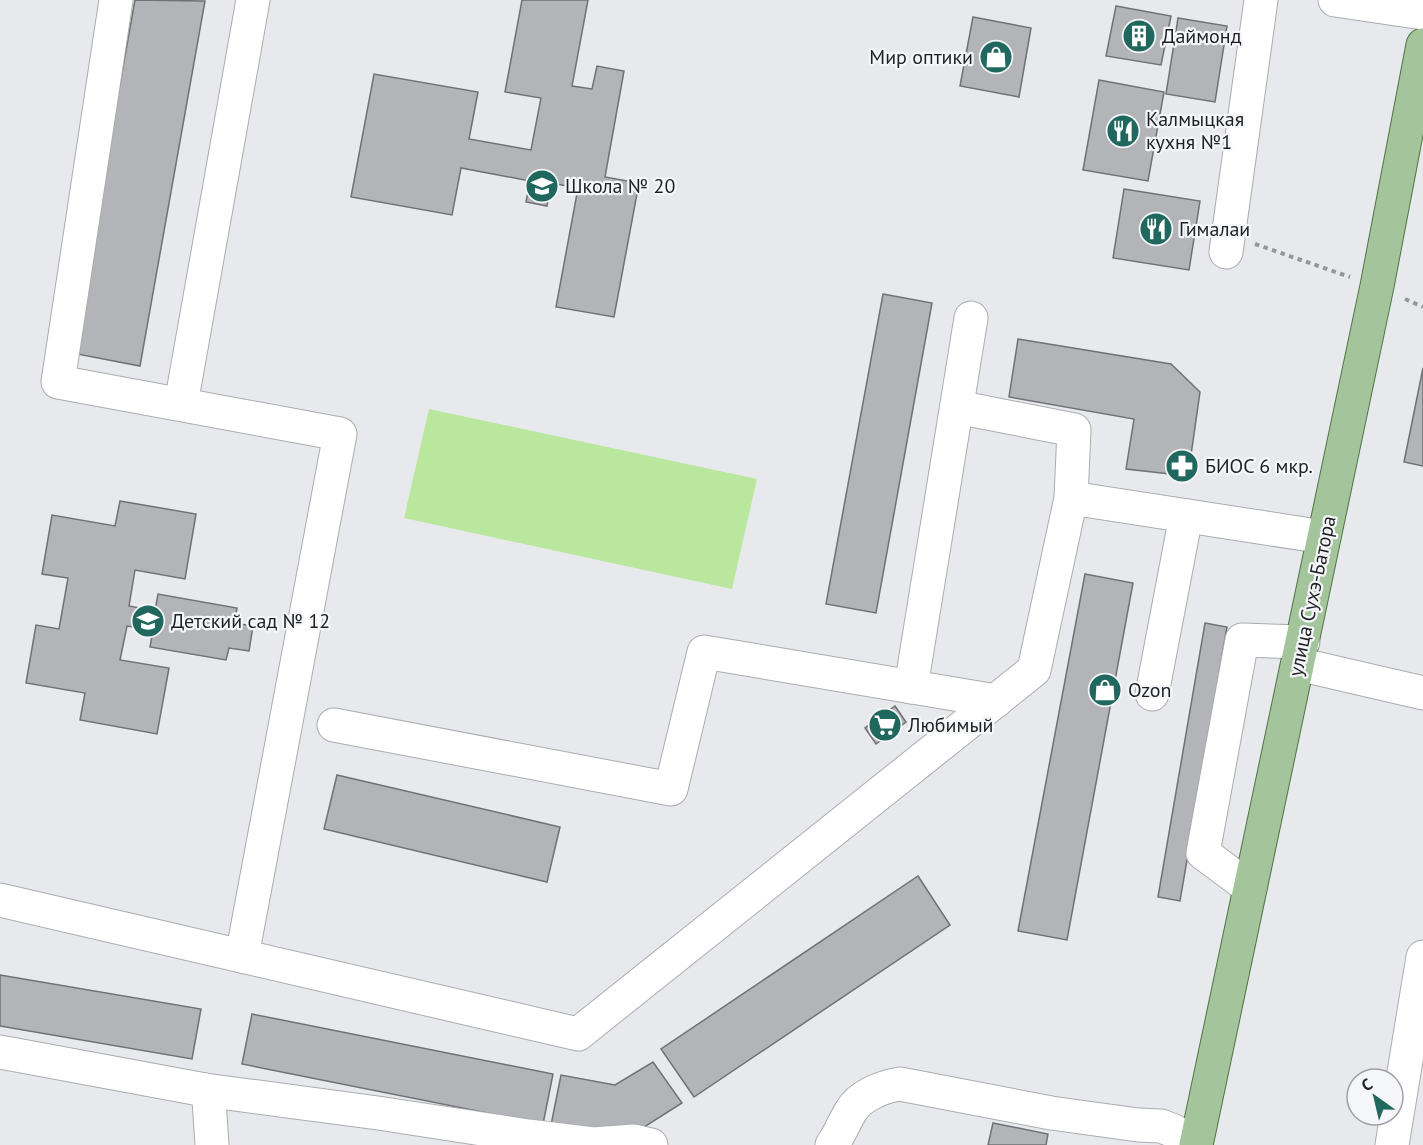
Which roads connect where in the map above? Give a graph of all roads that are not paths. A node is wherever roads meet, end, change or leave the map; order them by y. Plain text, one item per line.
1 (116, 0) edge
2 (253, 0) edge
3 (1261, 0) edge
4 (1335, 0) edge
5 (1423, 13) edge
6 (1421, 65) edge
7 (1227, 244) road end
8 (971, 318) dead end
9 (181, 404) junction
10 (957, 407) junction
11 (1071, 498) junction
12 (1186, 516) junction
13 (1324, 537) junction
14 (1300, 653) junction
15 (911, 687) junction
16 (1423, 693) edge
17 (1152, 694) dead end
18 (996, 701) junction
19 (334, 724) dead end
20 (1251, 888) junction
21 (0, 900) edge
22 (242, 956) junction
23 (1423, 957) edge
24 (0, 1052) edge
25 (205, 1090) junction
26 (212, 1145) edge
27 (651, 1145) edge
28 (832, 1145) edge
29 (1185, 1145) edge
30 (1196, 1145) edge
31 (1392, 1145) edge

1 - 9 street
2 - 9 street
3 - 7 street
4 - 5 street
6 - 13 main road, улица Сухэ-Батора
8 - 10 street
9 - 22 street
10 - 11 street
10 - 15 street
11 - 12 street
11 - 18 street
12 - 13 street
12 - 17 street
13 - 14 main road, улица Сухэ-Батора
14 - 16 street
14 - 20 main road, улица Сухэ-Батора
14 - 20 street
15 - 18 street
15 - 19 street
18 - 22 street
20 - 30 main road, улица Сухэ-Батора
21 - 22 street
23 - 31 street
24 - 25 street
25 - 26 street
25 - 27 street
28 - 29 street

